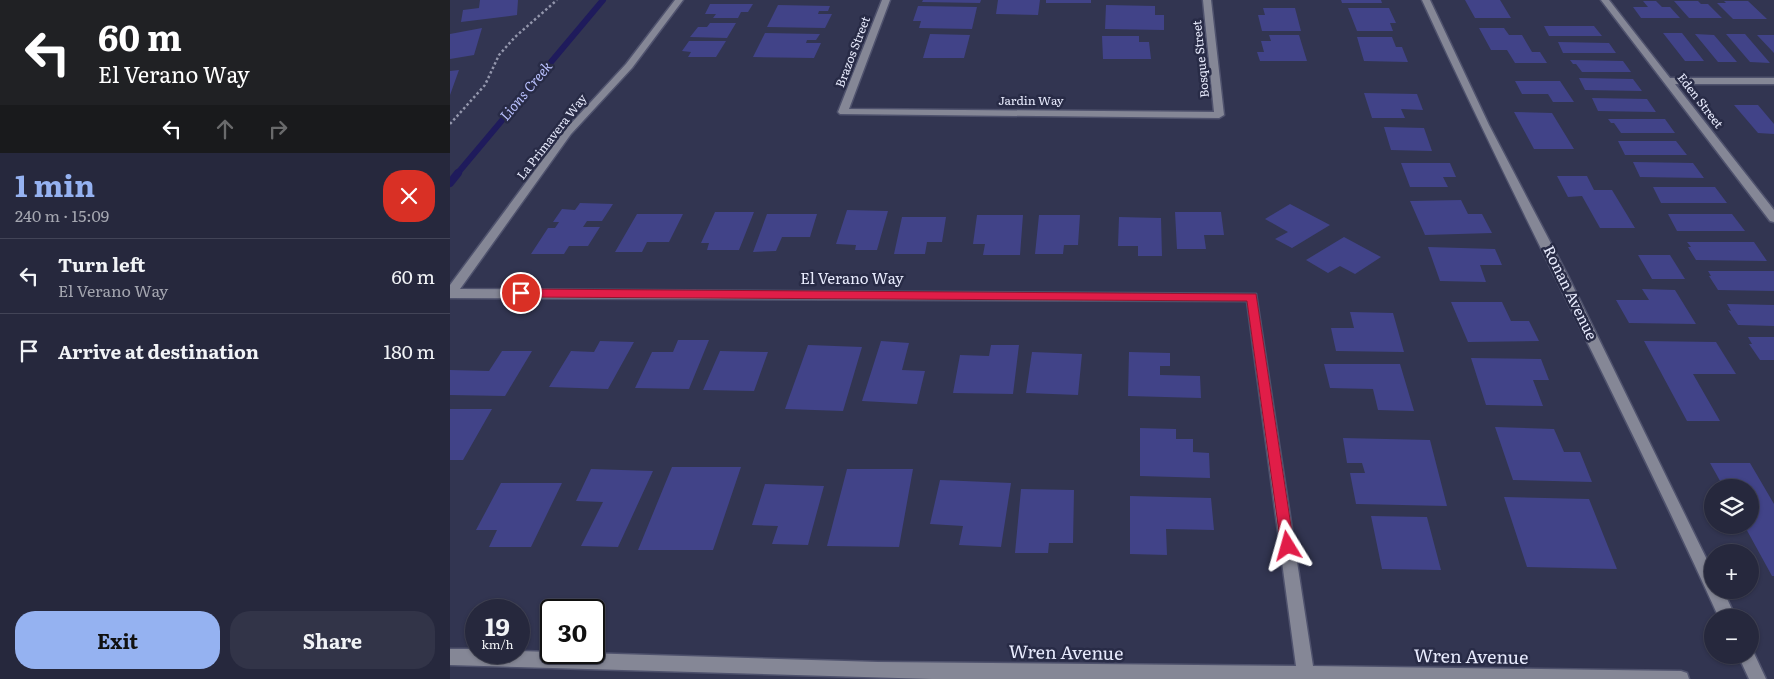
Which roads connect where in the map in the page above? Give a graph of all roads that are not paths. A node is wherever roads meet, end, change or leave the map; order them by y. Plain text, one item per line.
1 (679, 0) edge
2 (886, 0) edge
3 (1207, 0) edge
4 (1426, 0) edge
5 (1605, 0) edge
6 (1669, 81) junction
7 (1774, 81) edge
8 (844, 112) joint
9 (1219, 115) joint
10 (1774, 218) edge
11 (450, 293) edge
12 (1704, 569) edge
13 (450, 657) edge
14 (1750, 664) edge
15 (877, 675) edge
16 (1306, 675) junction
17 (1681, 679) edge
18 (1758, 679) edge

1 - 11 street, La Primavera Way
2 - 8 street, Brazos Street
3 - 9 street, Bosque Street
4 - 12 street, Ronan Avenue
5 - 6 street, Eden Street
6 - 7 street
6 - 10 street, Eden Street
8 - 9 street, Jardin Way
11 - 16 street, El Verano Way
13 - 15 street, Wren Avenue
14 - 18 street
15 - 16 street, Wren Avenue
16 - 17 street, Wren Avenue

